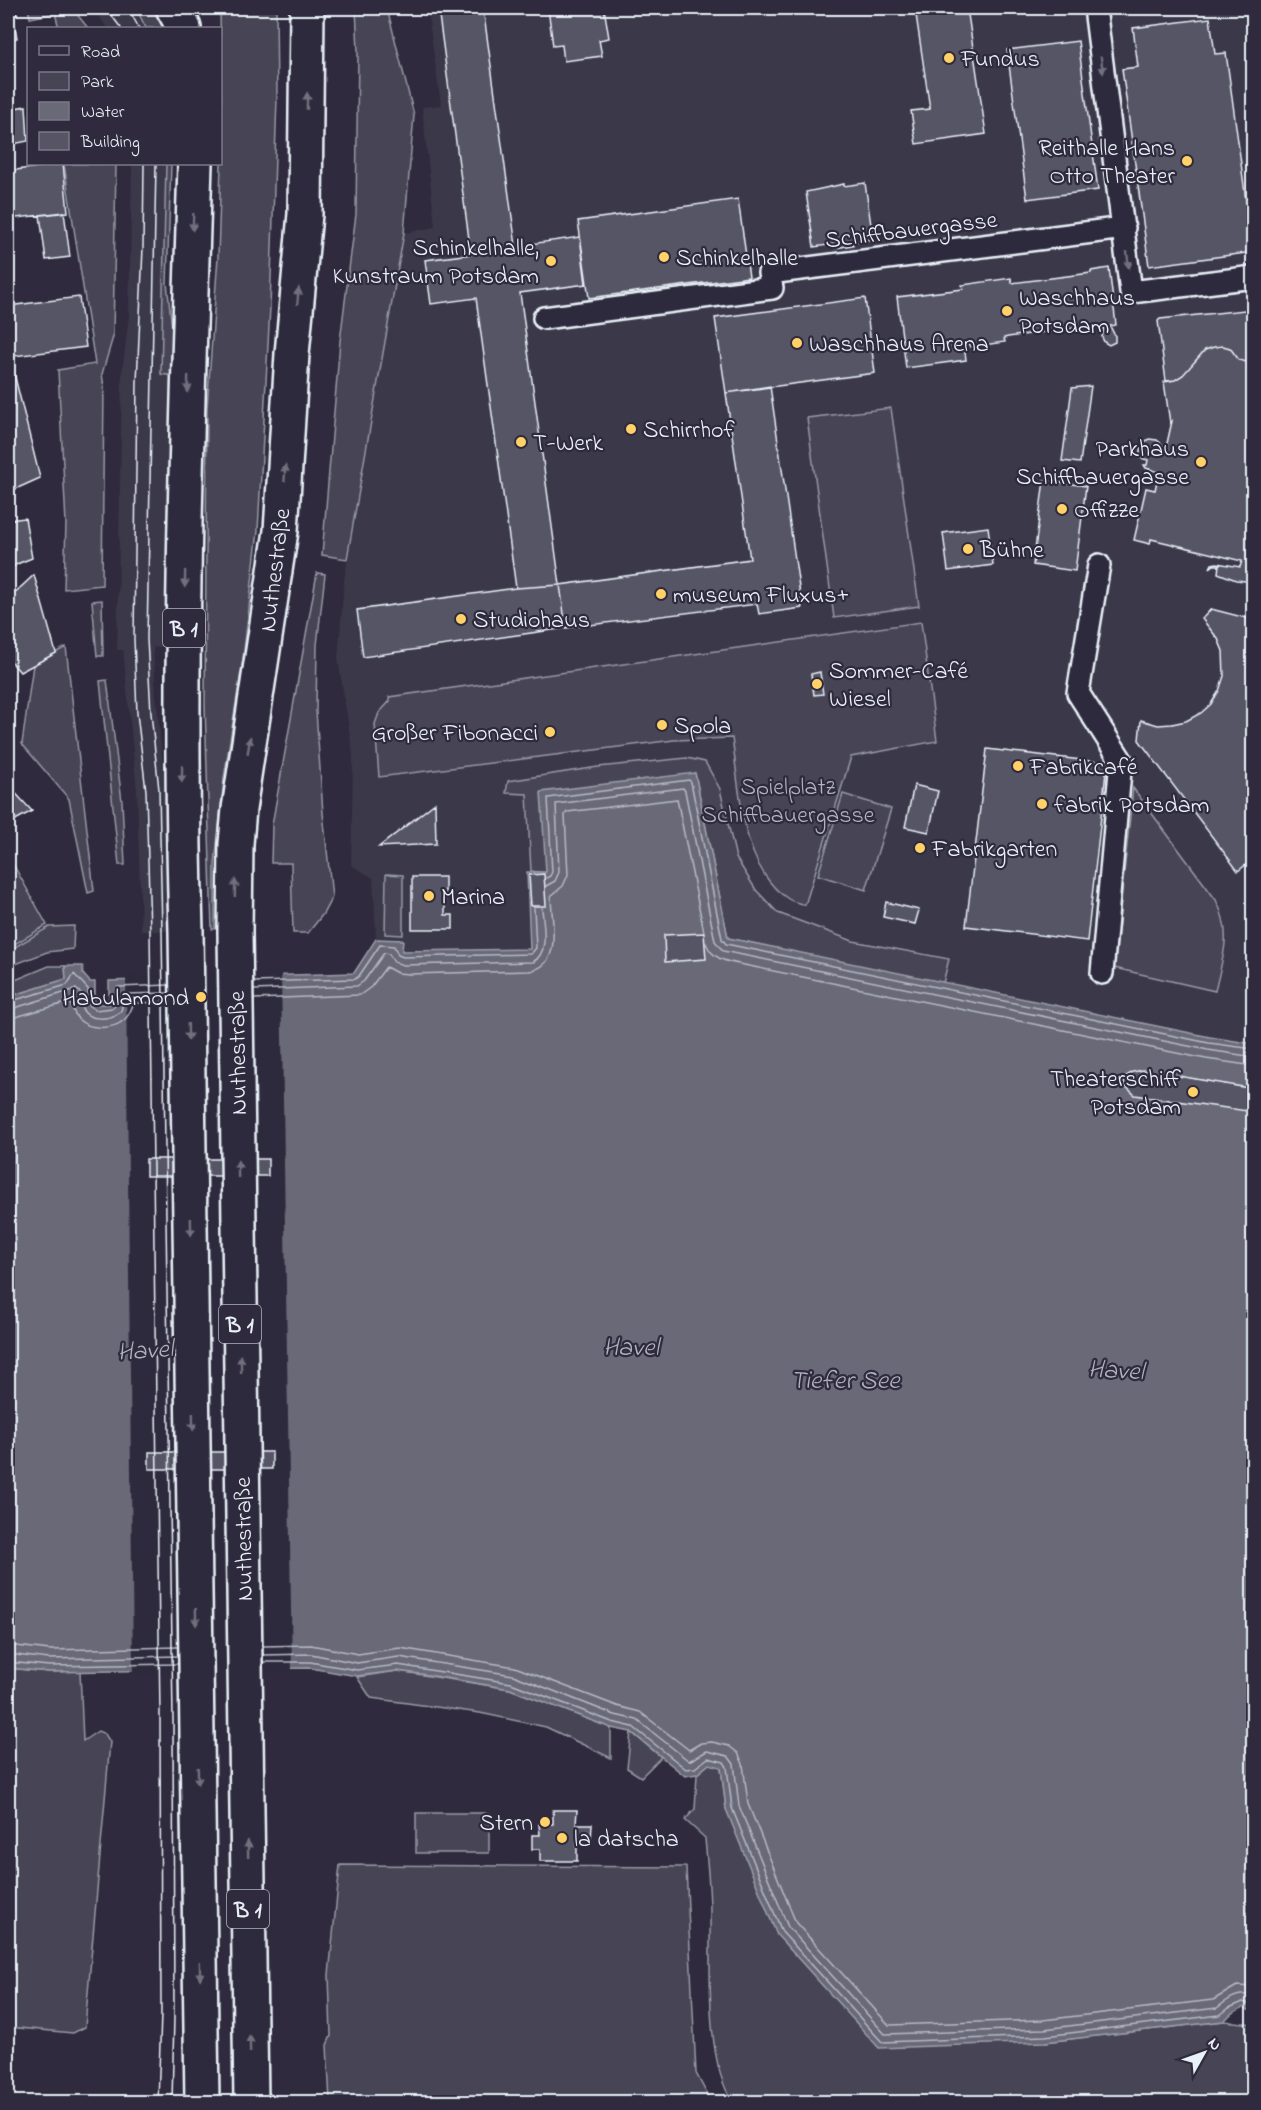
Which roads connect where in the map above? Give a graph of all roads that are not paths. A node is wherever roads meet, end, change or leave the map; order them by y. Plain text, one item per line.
1 (173, 8) edge
2 (199, 8) edge
3 (307, 8) edge
4 (1095, 8) edge
5 (183, 27) edge
6 (198, 27) edge
7 (195, 165) edge
8 (1124, 228) junction
9 (1254, 277) edge
10 (544, 318) dead end
11 (1099, 565) dead end
12 (1102, 973) dead end
13 (202, 2103) edge
14 (251, 2103) edge

1 - 5 highway
2 - 6 highway
14 -> 3 highway, Nuthestraße / B 1
4 -> 8 street
7 -> 13 highway, Nuthestraße / B 1
8 -> 9 street
8 - 10 street, Schiffbauergasse
11 - 12 street

